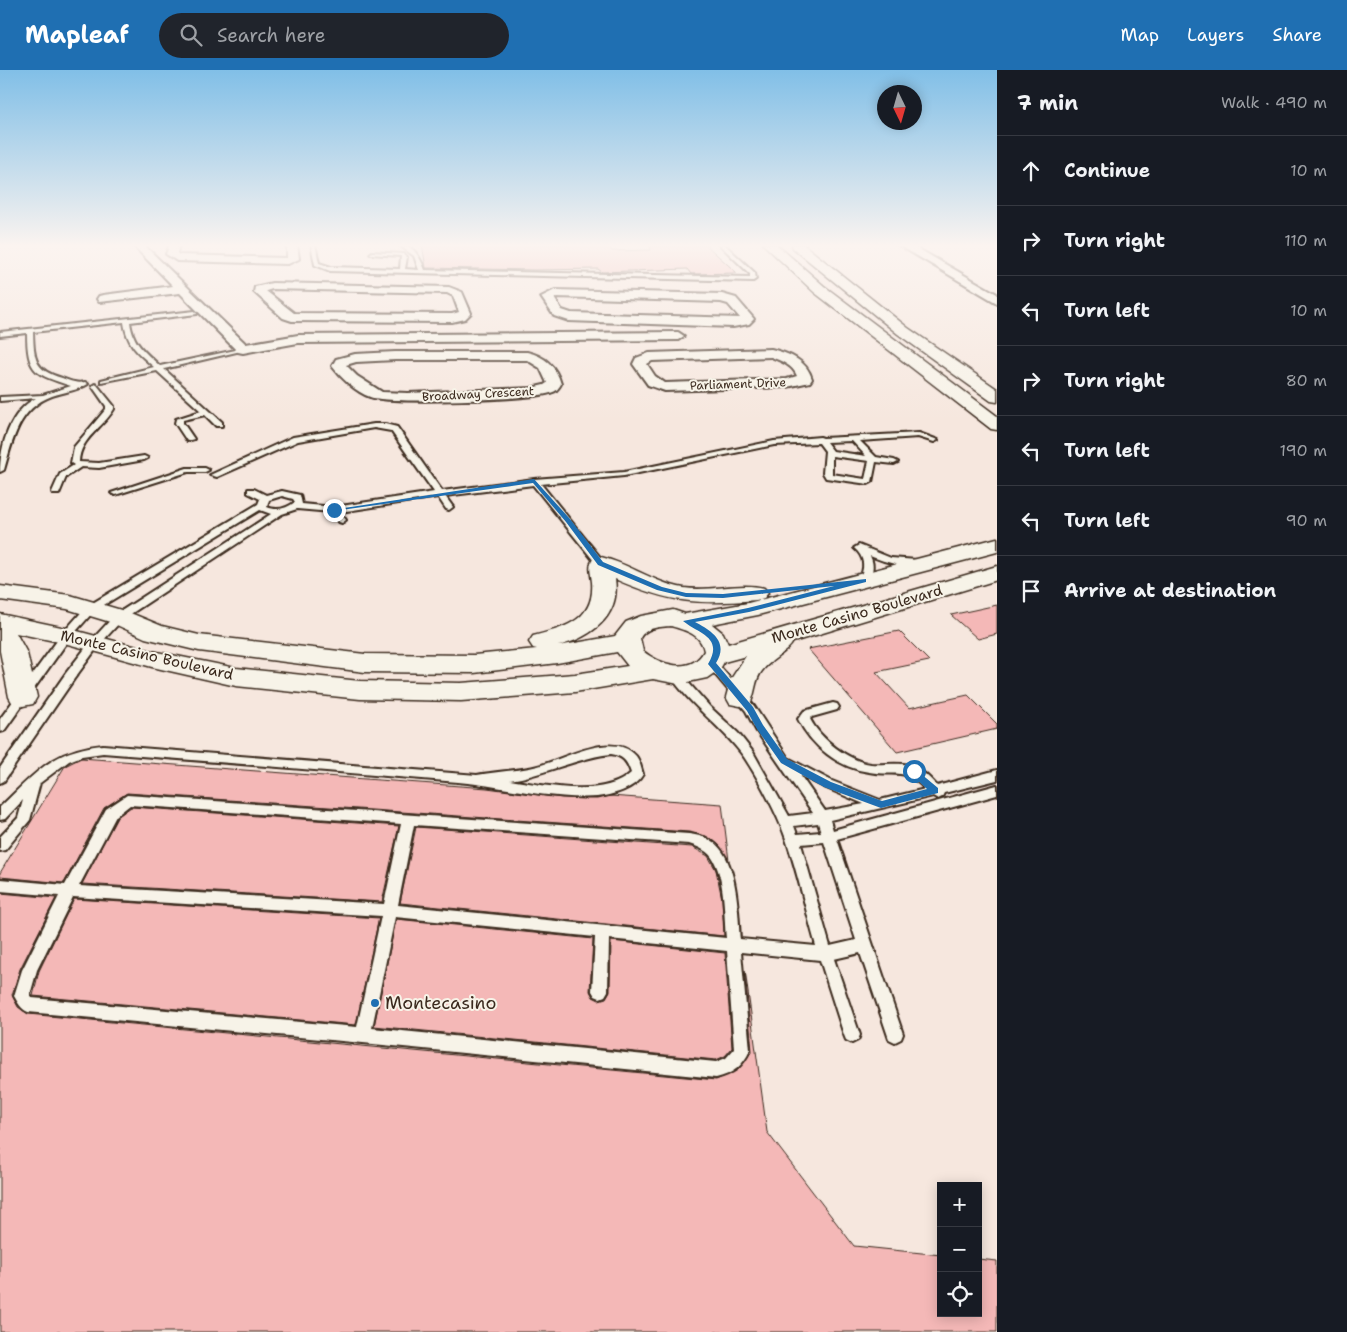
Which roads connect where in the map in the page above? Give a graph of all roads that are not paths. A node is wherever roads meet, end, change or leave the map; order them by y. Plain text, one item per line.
1 (195, 303) edge
2 (272, 303) edge
3 (461, 303) edge
4 (551, 303) edge
5 (734, 303) edge
6 (837, 303) edge
7 (867, 303) edge
8 (195, 314) dead end
9 (384, 318) junction
10 (398, 318) junction
11 (648, 320) junction
12 (662, 320) junction
13 (127, 321) junction
14 (30, 332) junction
15 (0, 334) edge
16 (664, 336) junction
17 (678, 336) junction
18 (390, 338) junction
19 (404, 338) junction
20 (243, 349) junction
21 (700, 355) junction
22 (402, 356) junction
23 (684, 356) junction
24 (158, 369) junction
25 (103, 381) junction
26 (82, 385) junction
27 (96, 386) junction
28 (48, 395) junction
29 (997, 397) edge
30 (0, 398) edge
31 (206, 412) junction
32 (219, 424) dead end
33 (997, 425) edge
34 (190, 438) dead end
35 (853, 438) junction
36 (820, 439) junction
37 (934, 440) dead end
38 (828, 453) junction
39 (144, 458) dead end
40 (873, 459) junction
41 (894, 462) dead end
42 (79, 465) junction
43 (0, 470) edge
44 (205, 470) dead end
45 (214, 475) dead end
46 (534, 481) junction
47 (251, 491) dead end
48 (56, 492) dead end
49 (115, 493) dead end
50 (440, 495) junction
51 (263, 501) junction
52 (296, 506) junction
53 (449, 507) dead end
54 (334, 510) junction
55 (279, 512) junction
56 (342, 520) dead end
57 (997, 545) edge
58 (928, 562) junction
59 (601, 564) junction
60 (997, 573) edge
61 (863, 580) junction
62 (0, 593) edge
63 (90, 609) junction
64 (119, 617) junction
65 (687, 621) junction
66 (0, 622) edge
67 (0, 627) edge
68 (811, 627) junction
69 (66, 636) junction
70 (627, 642) junction
71 (95, 643) junction
72 (296, 656) junction
73 (714, 660) junction
74 (664, 672) junction
75 (23, 697) junction
76 (740, 697) junction
77 (833, 707) dead end
78 (0, 728) edge
79 (784, 761) junction
80 (997, 775) edge
81 (0, 778) edge
82 (479, 779) junction
83 (34, 783) junction
84 (934, 790) junction
85 (997, 790) edge
86 (946, 804) junction
87 (881, 805) junction
88 (0, 815) edge
89 (823, 818) junction
90 (409, 819) junction
91 (786, 822) junction
92 (830, 836) junction
93 (793, 840) junction
94 (0, 846) edge
95 (0, 885) edge
96 (70, 892) junction
97 (390, 911) junction
98 (602, 932) junction
99 (733, 938) junction
100 (865, 945) junction
101 (825, 954) junction
102 (600, 991) dead end
103 (895, 1034) dead end
104 (363, 1035) junction
105 (852, 1035) dead end

1 - 20 street
2 - 9 street
3 - 10 street
4 - 11 street
5 - 12 street
6 - 33 street
7 - 29 street
8 - 13 lane
9 - 10 street
9 - 18 street
10 - 19 street
11 - 12 street
11 - 16 street
12 - 17 street
13 - 14 lane
13 - 24 lane
14 - 15 lane
14 - 26 lane
16 - 17 street
16 - 19 street
16 - 23 street
17 - 21 street
18 - 19 street
18 - 20 street
18 - 22 street
19 - 22 street
20 - 24 lane
21 - 23 street, Parliament Drive
21 - 23 street, Parliament Drive
22 - 22 street, Broadway Crescent
24 - 25 lane
24 - 31 lane
25 - 26 lane
25 - 27 lane
26 - 27 lane
26 - 28 lane
27 - 42 lane
28 - 30 lane
28 - 43 lane
31 - 32 lane
31 - 34 lane
35 - 36 lane
35 - 37 lane
35 - 40 lane
36 - 38 lane
36 - 46 lane
38 - 40 lane
38 - 40 lane
39 - 42 lane
40 - 41 lane
42 - 48 lane
44 - 49 lane
45 - 50 lane
46 - 50 lane
46 - 59 lane
47 - 51 lane
50 - 53 lane
50 - 54 lane
51 - 52 lane
51 - 55 lane
51 - 63 lane
52 - 54 lane
52 - 55 lane
54 - 56 lane
55 - 64 lane
57 - 58 street, Monte Casino Boulevard
58 - 61 street, Monte Casino Boulevard
58 - 61 lane
59 - 61 street
59 - 72 street
60 - 68 street, Monte Casino Boulevard
61 - 65 street, Monte Casino Boulevard
62 - 63 street, Monte Casino Boulevard
63 - 64 street, Monte Casino Boulevard
63 - 69 lane
64 - 71 lane
64 - 72 street, Monte Casino Boulevard
65 - 70 street
65 - 73 street
66 - 69 street, Monte Casino Boulevard
67 - 75 street
68 - 73 street, Monte Casino Boulevard
68 - 76 street
69 - 71 street, Monte Casino Boulevard
69 - 75 lane
70 - 72 street, Monte Casino Boulevard
70 - 74 street
71 - 74 street, Monte Casino Boulevard
71 - 81 lane
73 - 74 street
73 - 76 lane
74 - 91 lane
75 - 78 lane
76 - 79 lane
77 - 84 lane
79 - 87 lane
79 - 89 lane
80 - 84 lane
82 - 82 lane
82 - 83 lane
83 - 88 lane
83 - 94 lane
84 - 86 lane
84 - 87 lane
85 - 86 lane
86 - 92 lane
87 - 89 lane
89 - 91 lane
89 - 92 lane
90 - 96 lane
90 - 97 lane
90 - 99 lane
91 - 93 lane
92 - 93 lane
92 - 100 lane
93 - 101 lane
95 - 96 lane
96 - 97 lane
96 - 104 lane
97 - 98 lane
97 - 104 lane
98 - 99 lane
98 - 102 lane
99 - 101 lane
99 - 104 lane
100 - 101 lane
100 - 103 lane
101 - 105 lane

